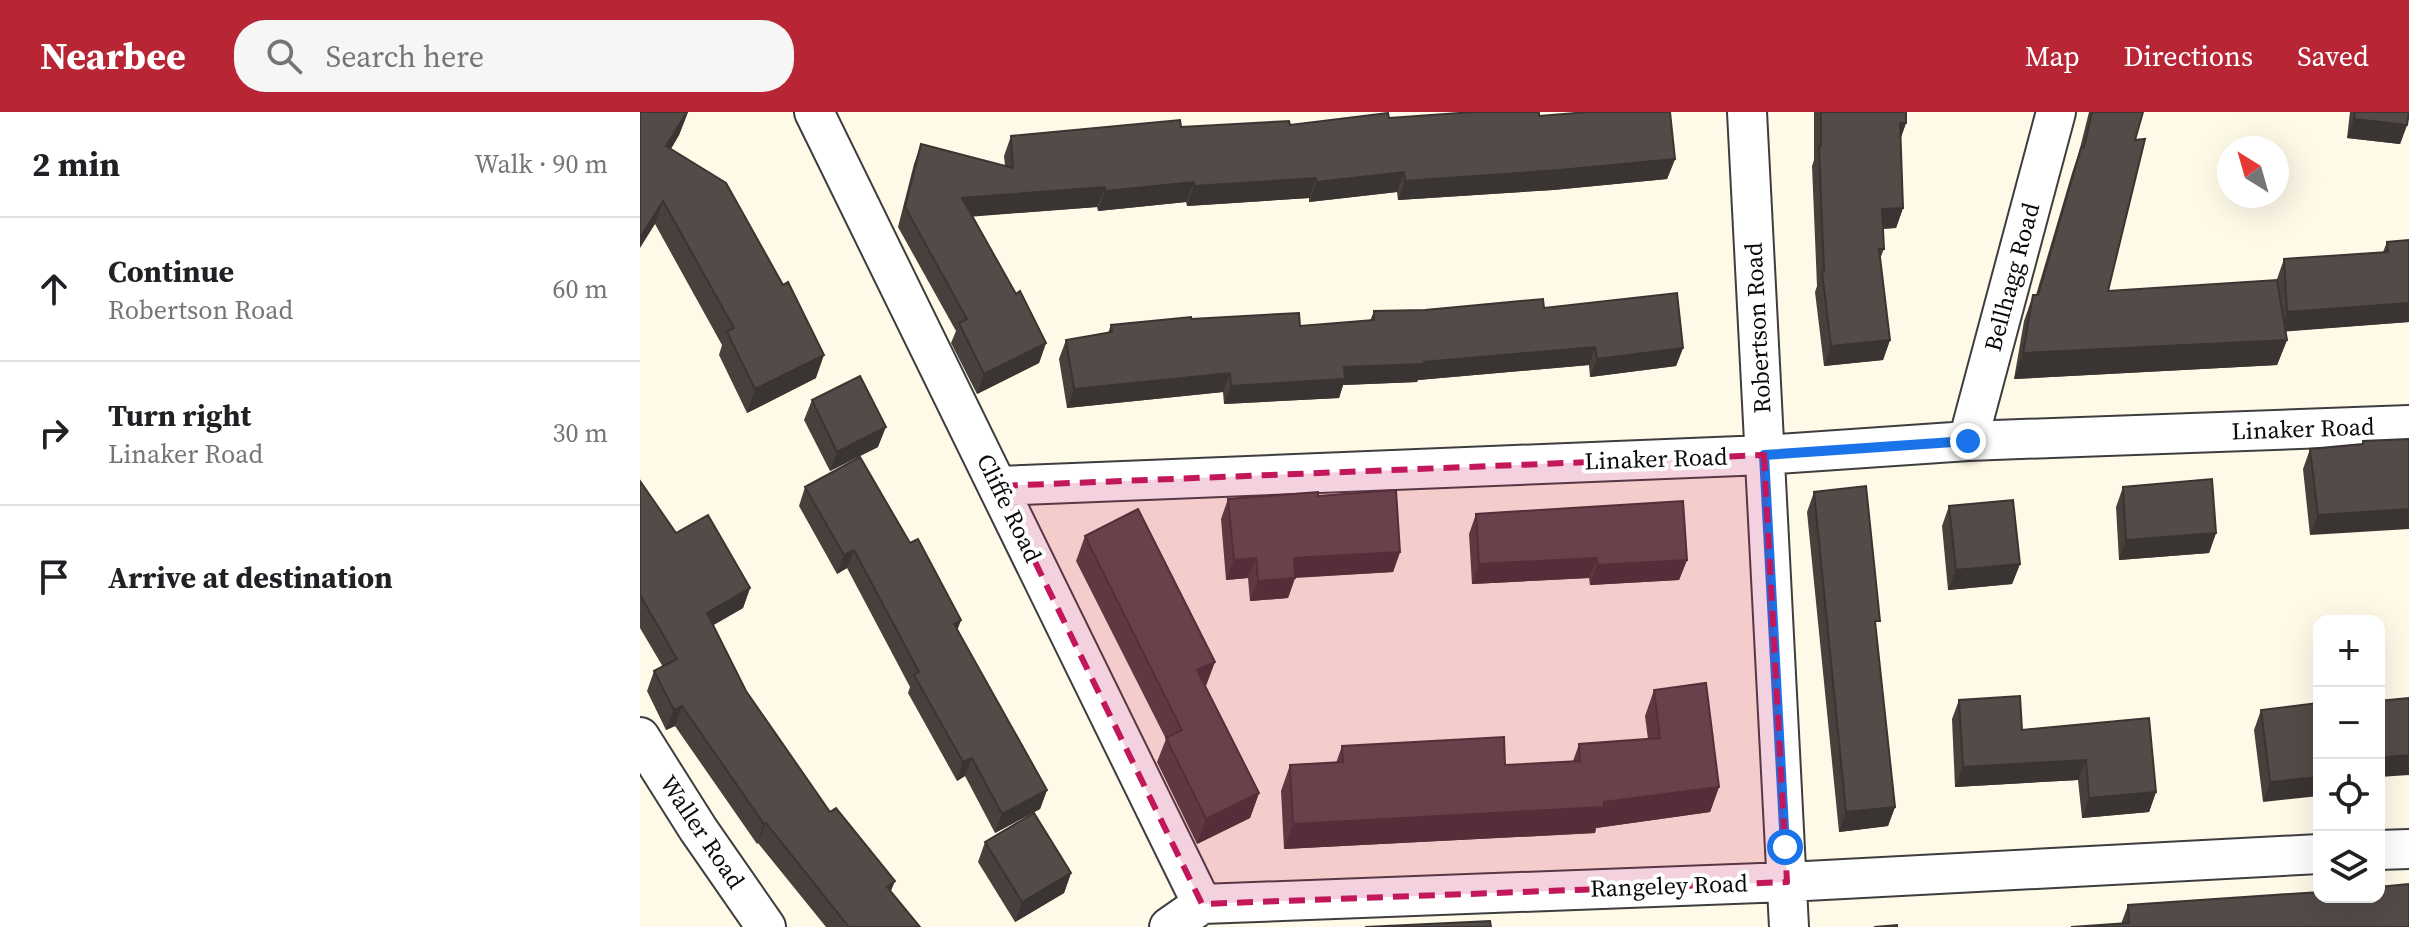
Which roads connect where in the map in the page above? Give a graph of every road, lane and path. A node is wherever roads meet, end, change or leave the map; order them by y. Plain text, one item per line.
1 (814, 112) edge
2 (1747, 112) edge
3 (2056, 112) edge
4 (2409, 425) edge
5 (1968, 441) junction
6 (1764, 455) junction
7 (998, 486) junction
8 (640, 737) edge
9 (2409, 849) edge
10 (2385, 850) edge
11 (2313, 854) edge
12 (1787, 882) junction
13 (1202, 904) junction
14 (766, 927) edge
15 (1169, 927) edge
16 (1789, 927) edge

1 - 7 street, Cliffe Road
2 - 6 street, Robertson Road
3 - 5 street, Bellhagg Road
4 - 5 street, Linaker Road
5 - 6 street, Linaker Road
6 - 7 street, Linaker Road
6 - 12 street, Robertson Road
7 - 13 street, Cliffe Road
8 - 14 street, Waller Road
9 - 10 street
11 - 12 street, Rangeley Road
12 - 13 street, Rangeley Road
12 - 16 street, Robertson Road
13 - 15 street

